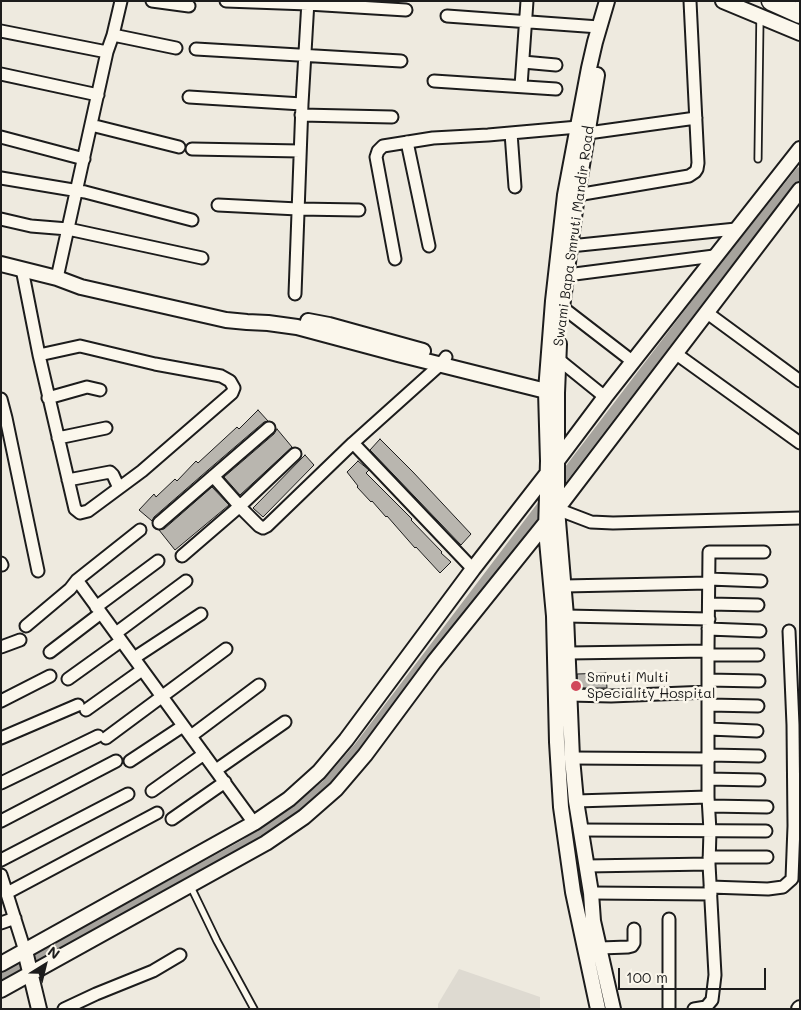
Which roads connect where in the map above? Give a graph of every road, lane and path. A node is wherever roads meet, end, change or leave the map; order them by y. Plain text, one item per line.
1 (121, 1) edge
2 (152, 1) edge
3 (226, 1) edge
4 (528, 1) edge
5 (607, 1) edge
6 (615, 1) edge
7 (690, 1) edge
8 (723, 1) edge
9 (771, 1) edge
10 (308, 2) edge
11 (189, 6) dead end
12 (406, 10) dead end
13 (800, 14) edge
14 (447, 16) dead end
15 (760, 16) junction
16 (526, 22) junction
17 (599, 27) junction
18 (1, 31) edge
19 (800, 33) edge
20 (113, 35) junction
21 (176, 48) dead end
22 (196, 49) dead end
23 (107, 52) junction
24 (304, 56) junction
25 (401, 61) dead end
26 (522, 62) junction
27 (556, 65) dead end
28 (1, 74) edge
29 (434, 81) dead end
30 (520, 86) junction
31 (556, 90) dead end
32 (98, 95) junction
33 (189, 97) dead end
34 (302, 109) junction
35 (392, 117) dead end
36 (696, 118) junction
37 (91, 125) junction
38 (583, 130) junction
39 (511, 133) junction
40 (1, 137) edge
41 (407, 142) junction
42 (179, 147) dead end
43 (192, 149) dead end
44 (800, 149) edge
45 (300, 151) junction
46 (758, 159) dead end
47 (84, 160) junction
48 (1, 178) edge
49 (515, 187) dead end
50 (77, 190) junction
51 (800, 190) edge
52 (577, 195) junction
53 (218, 205) dead end
54 (298, 209) junction
55 (360, 210) dead end
56 (1, 219) edge
57 (192, 220) dead end
58 (68, 229) junction
59 (736, 229) junction
60 (429, 246) dead end
61 (570, 246) junction
62 (714, 256) junction
63 (202, 258) dead end
64 (395, 259) dead end
65 (1, 264) edge
66 (22, 269) junction
67 (567, 276) junction
68 (62, 280) junction
69 (295, 294) dead end
70 (562, 307) junction
71 (706, 312) junction
72 (675, 353) junction
73 (38, 355) junction
74 (558, 359) junction
75 (443, 360) junction
76 (632, 361) junction
77 (800, 380) edge
78 (552, 388) junction
79 (100, 390) dead end
80 (605, 397) junction
81 (48, 398) junction
82 (1, 400) edge
83 (4, 418) edge
84 (106, 428) dead end
85 (269, 428) dead end
86 (58, 438) junction
87 (354, 443) junction
88 (800, 444) edge
89 (295, 454) dead end
90 (557, 461) junction
91 (548, 473) junction
92 (213, 476) junction
93 (68, 480) junction
94 (118, 488) junction
95 (240, 506) junction
96 (557, 509) junction
97 (800, 518) edge
98 (546, 521) junction
99 (159, 523) dead end
100 (140, 530) dead end
101 (764, 552) dead end
102 (182, 556) dead end
103 (158, 561) dead end
104 (474, 569) junction
105 (38, 571) dead end
106 (77, 580) junction
107 (186, 581) dead end
108 (709, 581) junction
109 (762, 581) dead end
110 (564, 586) junction
111 (709, 604) junction
112 (758, 605) dead end
113 (99, 610) junction
114 (201, 614) dead end
115 (566, 616) junction
116 (709, 624) junction
117 (26, 626) dead end
118 (760, 631) dead end
119 (789, 631) dead end
120 (119, 637) junction
121 (20, 640) dead end
122 (1, 647) edge
123 (226, 649) dead end
124 (50, 652) dead end
125 (568, 653) junction
126 (708, 653) junction
127 (758, 655) dead end
128 (134, 658) junction
129 (142, 670) junction
130 (50, 676) dead end
131 (68, 679) dead end
132 (759, 681) dead end
133 (259, 685) dead end
134 (708, 686) junction
135 (570, 695) junction
136 (162, 697) junction
137 (1, 701) edge
138 (709, 705) junction
139 (758, 706) dead end
140 (284, 722) dead end
141 (797, 725) edge
142 (183, 726) junction
143 (709, 729) junction
144 (757, 731) dead end
145 (191, 736) junction
146 (1, 738) edge
147 (204, 754) junction
148 (759, 756) dead end
149 (709, 757) junction
150 (572, 758) junction
151 (116, 761) dead end
152 (130, 761) dead end
153 (216, 770) junction
154 (708, 779) junction
155 (759, 780) dead end
156 (225, 782) junction
157 (1, 783) edge
158 (152, 791) dead end
159 (128, 794) dead end
160 (576, 801) junction
161 (708, 801) junction
162 (767, 807) dead end
163 (157, 813) dead end
164 (172, 819) dead end
165 (1, 821) edge
166 (254, 823) junction
167 (581, 830) junction
168 (710, 831) junction
169 (766, 832) dead end
170 (266, 842) junction
171 (767, 857) dead end
172 (1, 860) edge
173 (709, 860) junction
174 (586, 866) junction
175 (1, 875) edge
176 (190, 885) junction
177 (710, 891) junction
178 (7, 893) junction
179 (590, 893) junction
180 (15, 918) junction
181 (669, 919) dead end
182 (1, 923) edge
183 (634, 929) dead end
184 (600, 948) junction
185 (25, 951) junction
186 (180, 956) dead end
187 (1, 964) edge
188 (30, 974) junction
189 (1, 990) edge
190 (709, 1006) edge
191 (39, 1009) edge
192 (64, 1009) edge
193 (254, 1009) edge
194 (598, 1009) edge
195 (613, 1009) edge
196 (669, 1009) edge
197 (694, 1009) edge

1 - 20 street
2 - 11 street
3 - 10 street
4 - 16 street
5 - 17 street
6 - 38 street, Swami Bapa Smruti Mandir Road
7 - 36 street
8 - 15 street
9 - 13 main road
10 - 12 street
10 - 24 street
14 - 16 street
15 - 19 street
15 - 46 lane
16 - 17 street
16 - 26 street
17 - 38 street
18 - 23 street
20 - 21 street
20 - 23 street
22 - 24 street
23 - 32 street
24 - 25 street
24 - 34 street
26 - 27 street
26 - 30 street
28 - 32 street
29 - 30 street
30 - 31 street
32 - 37 street
33 - 34 street
34 - 35 street
34 - 45 street
36 - 38 street
36 - 52 street
37 - 42 street
37 - 47 street
38 - 39 street
38 - 52 street, Swami Bapa Smruti Mandir Road
38 - 78 street
39 - 41 street
39 - 49 street
40 - 47 street
41 - 60 street
41 - 64 street
43 - 45 street
44 - 59 street
45 - 54 street
47 - 50 street
48 - 50 street
50 - 57 street
50 - 58 street
51 - 71 street
52 - 61 street, Swami Bapa Smruti Mandir Road
53 - 54 street
54 - 55 street
54 - 69 street
56 - 58 street
58 - 63 street
58 - 68 street
59 - 61 street
59 - 62 street
61 - 67 street, Swami Bapa Smruti Mandir Road
62 - 67 street
62 - 76 street
65 - 66 street
66 - 68 street
66 - 73 street
67 - 70 street, Swami Bapa Smruti Mandir Road
68 - 75 street
70 - 74 street, Swami Bapa Smruti Mandir Road
70 - 76 street
71 - 72 street
71 - 77 street
72 - 88 street
72 - 96 street
73 - 81 street
73 - 94 street
74 - 78 street, Swami Bapa Smruti Mandir Road
74 - 80 street
75 - 78 street
75 - 87 street
76 - 80 street
78 - 90 street, Swami Bapa Smruti Mandir Road
78 - 91 street
79 - 81 street
80 - 90 street
81 - 86 street
82 - 83 street
83 - 105 street
84 - 86 street
85 - 92 street
86 - 93 street
87 - 95 street
87 - 104 street
89 - 95 street
90 - 91 street
90 - 96 street, Swami Bapa Smruti Mandir Road
91 - 98 street
91 - 104 street
92 - 95 street
92 - 99 street
93 - 94 street
93 - 94 street
95 - 102 street
96 - 97 street
96 - 98 street
96 - 110 street, Swami Bapa Smruti Mandir Road
98 - 170 street
98 - 194 street
100 - 106 street
101 - 108 street
103 - 113 street
104 - 166 street
106 - 113 street
106 - 117 street
107 - 120 street
108 - 109 street
108 - 110 street
108 - 111 street
110 - 115 street, Swami Bapa Smruti Mandir Road
111 - 112 street
111 - 116 street
113 - 120 street
113 - 124 street
114 - 128 street
115 - 116 street
115 - 125 street, Swami Bapa Smruti Mandir Road
116 - 118 street
116 - 126 street
119 - 141 street
120 - 128 street
120 - 131 street
121 - 122 street
123 - 136 street
125 - 126 street
125 - 135 street, Swami Bapa Smruti Mandir Road
126 - 127 street
126 - 134 street
128 - 129 street
129 - 136 street
129 - 146 street
130 - 137 street
132 - 134 street
133 - 145 street
134 - 135 street
134 - 138 street
135 - 150 street, Swami Bapa Smruti Mandir Road
136 - 142 street
136 - 157 street
138 - 139 street
138 - 143 street
140 - 153 street
141 - 177 street
142 - 145 street
142 - 152 street
143 - 144 street
143 - 149 street
145 - 147 street
147 - 153 street
147 - 158 street
148 - 149 street
149 - 150 street
149 - 154 street
150 - 160 street, Swami Bapa Smruti Mandir Road
151 - 165 street
153 - 156 street
154 - 155 street
154 - 161 street
156 - 164 street
156 - 166 street
159 - 172 street
160 - 161 street
160 - 167 street, Swami Bapa Smruti Mandir Road
161 - 162 street
161 - 168 street
163 - 178 street
166 - 170 street
166 - 185 street
167 - 168 street
167 - 174 street, Swami Bapa Smruti Mandir Road
168 - 169 street
168 - 173 street
170 - 176 street
171 - 173 street
173 - 174 street
173 - 177 street
174 - 179 street, Swami Bapa Smruti Mandir Road
175 - 178 street
176 - 188 street
176 - 193 lane
177 - 179 street
177 - 190 street
178 - 180 street
179 - 184 street, Swami Bapa Smruti Mandir Road
180 - 182 street
180 - 185 street
181 - 196 street
183 - 184 street
184 - 195 street, Swami Bapa Smruti Mandir Road
185 - 187 street
185 - 188 street
186 - 192 street
188 - 189 street
188 - 191 street
190 - 197 street

